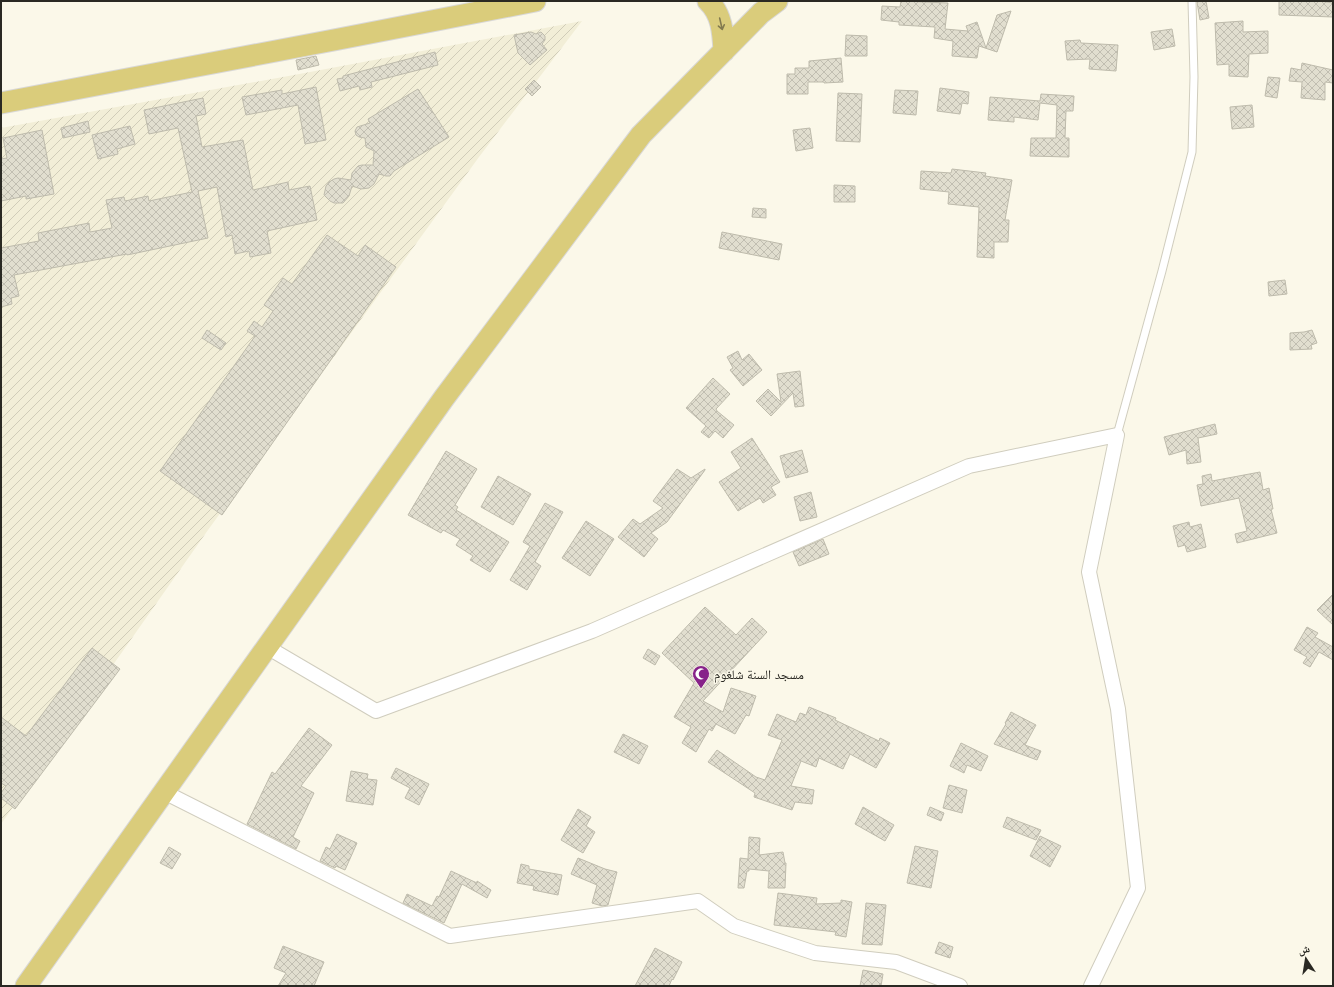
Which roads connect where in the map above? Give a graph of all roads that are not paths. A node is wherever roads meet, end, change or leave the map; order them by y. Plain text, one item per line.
1 (535, 1) edge
2 (708, 1) edge
3 (1192, 1) edge
4 (768, 5) edge
5 (724, 51) junction
6 (1, 103) edge
7 (1117, 434) junction
8 (267, 647) junction
9 (164, 792) junction
10 (26, 986) edge
11 (960, 986) edge
12 (1090, 986) edge

1 - 6 main road
2 -> 5 main road
3 - 7 lane
4 - 5 main road
5 - 8 main road
7 - 8 street
7 - 12 street
8 - 9 main road
9 - 10 main road
9 - 11 street

